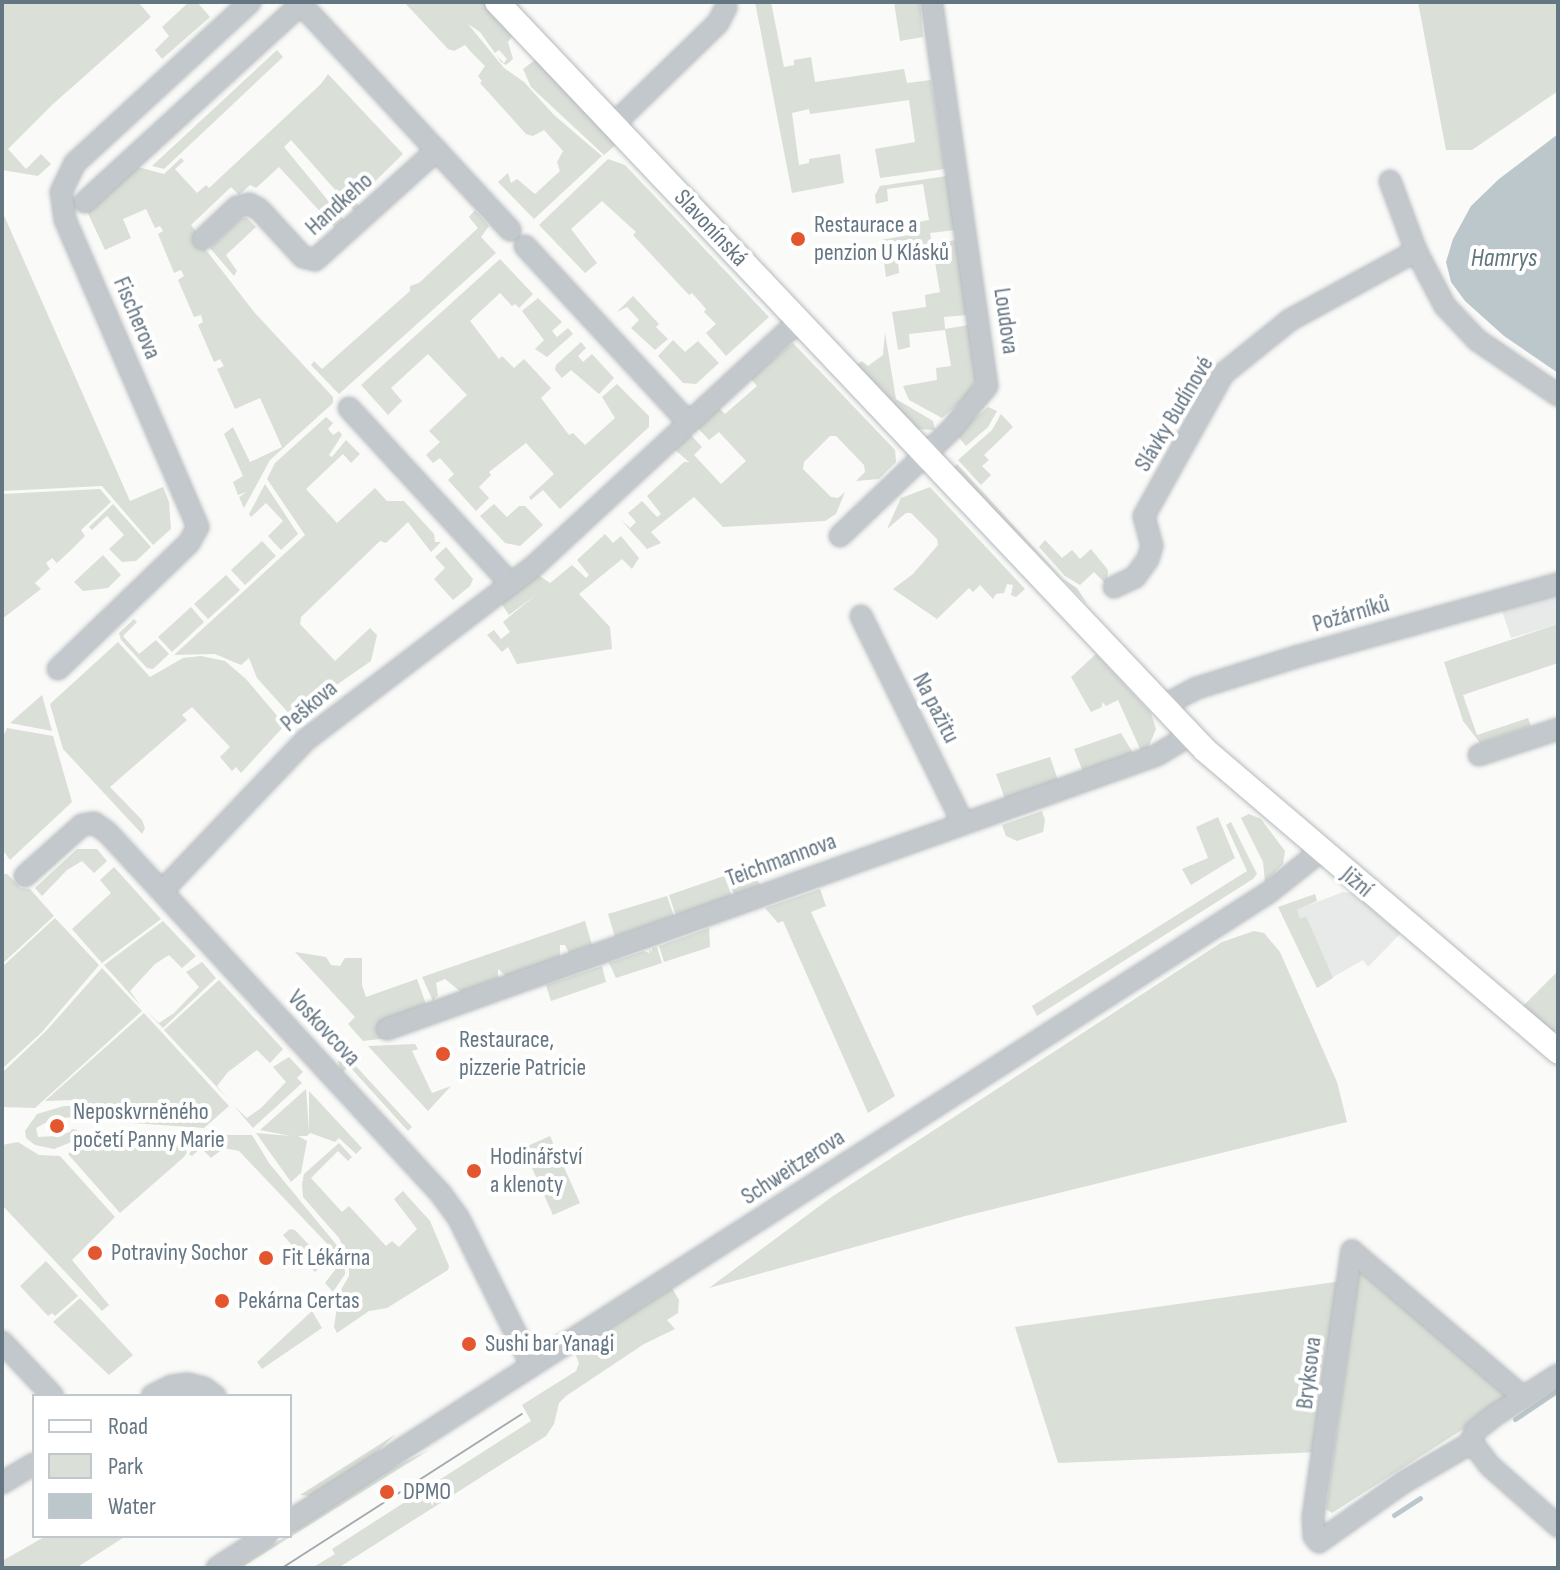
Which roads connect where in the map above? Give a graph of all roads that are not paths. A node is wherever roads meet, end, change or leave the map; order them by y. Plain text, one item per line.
1 (250, 2) edge
2 (497, 2) edge
3 (932, 2) edge
4 (300, 3) edge
5 (726, 7) dead end
6 (613, 125) junction
7 (437, 150) junction
8 (1390, 181) dead end
9 (85, 202) dead end
10 (510, 230) dead end
11 (203, 239) dead end
12 (525, 246) dead end
13 (1416, 251) junction
14 (799, 321) junction
15 (1558, 395) edge
16 (349, 408) dead end
17 (688, 422) junction
18 (925, 455) junction
19 (840, 536) dead end
20 (511, 584) junction
21 (1558, 584) edge
22 (1114, 587) dead end
23 (861, 616) dead end
24 (58, 669) dead end
25 (1163, 706) junction
26 (1558, 729) edge
27 (1190, 735) junction
28 (1479, 755) dead end
29 (963, 823) junction
30 (1321, 851) junction
31 (25, 876) dead end
32 (162, 891) junction
33 (387, 1029) dead end
34 (1558, 1052) edge
35 (2, 1342) edge
36 (532, 1366) junction
37 (1558, 1375) edge
38 (51, 1394) edge
39 (156, 1394) edge
40 (212, 1394) edge
41 (1523, 1397) junction
42 (1473, 1437) junction
43 (32, 1465) edge
44 (2, 1483) edge
45 (292, 1514) edge
46 (1558, 1526) edge
47 (263, 1538) edge
48 (217, 1568) edge

1 - 24 street, Fischerova
2 - 6 main road, Slavonínská
3 - 18 street, Loudova
4 - 7 street
4 - 9 street
5 - 6 street
6 - 14 main road, Slavonínská
7 - 10 street
7 - 11 street, Handkeho
8 - 13 street
12 - 17 street
13 - 15 street
13 - 22 street, Slávky Budínové
14 - 17 street, Peškova
14 - 18 main road, Slavonínská
16 - 20 street
17 - 20 street, Peškova
18 - 19 street
18 - 25 main road, Slavonínská
20 - 32 street, Peškova
21 - 25 street, Požárníků
23 - 29 street, Na pažitu
25 - 27 main road, Jižní
26 - 28 street
27 - 29 street, Teichmannova
27 - 30 main road, Jižní
29 - 33 street, Teichmannova
30 - 34 main road, Jižní
30 - 36 street, Schweitzerova
31 - 32 street, Voskovcova
32 - 36 street, Voskovcova
35 - 38 street
36 - 45 street, Schweitzerova
37 - 41 street, Bryksova
39 - 40 street
41 - 42 street, Bryksova
41 - 42 street, Bryksova
42 - 46 street
43 - 44 street
47 - 48 street

